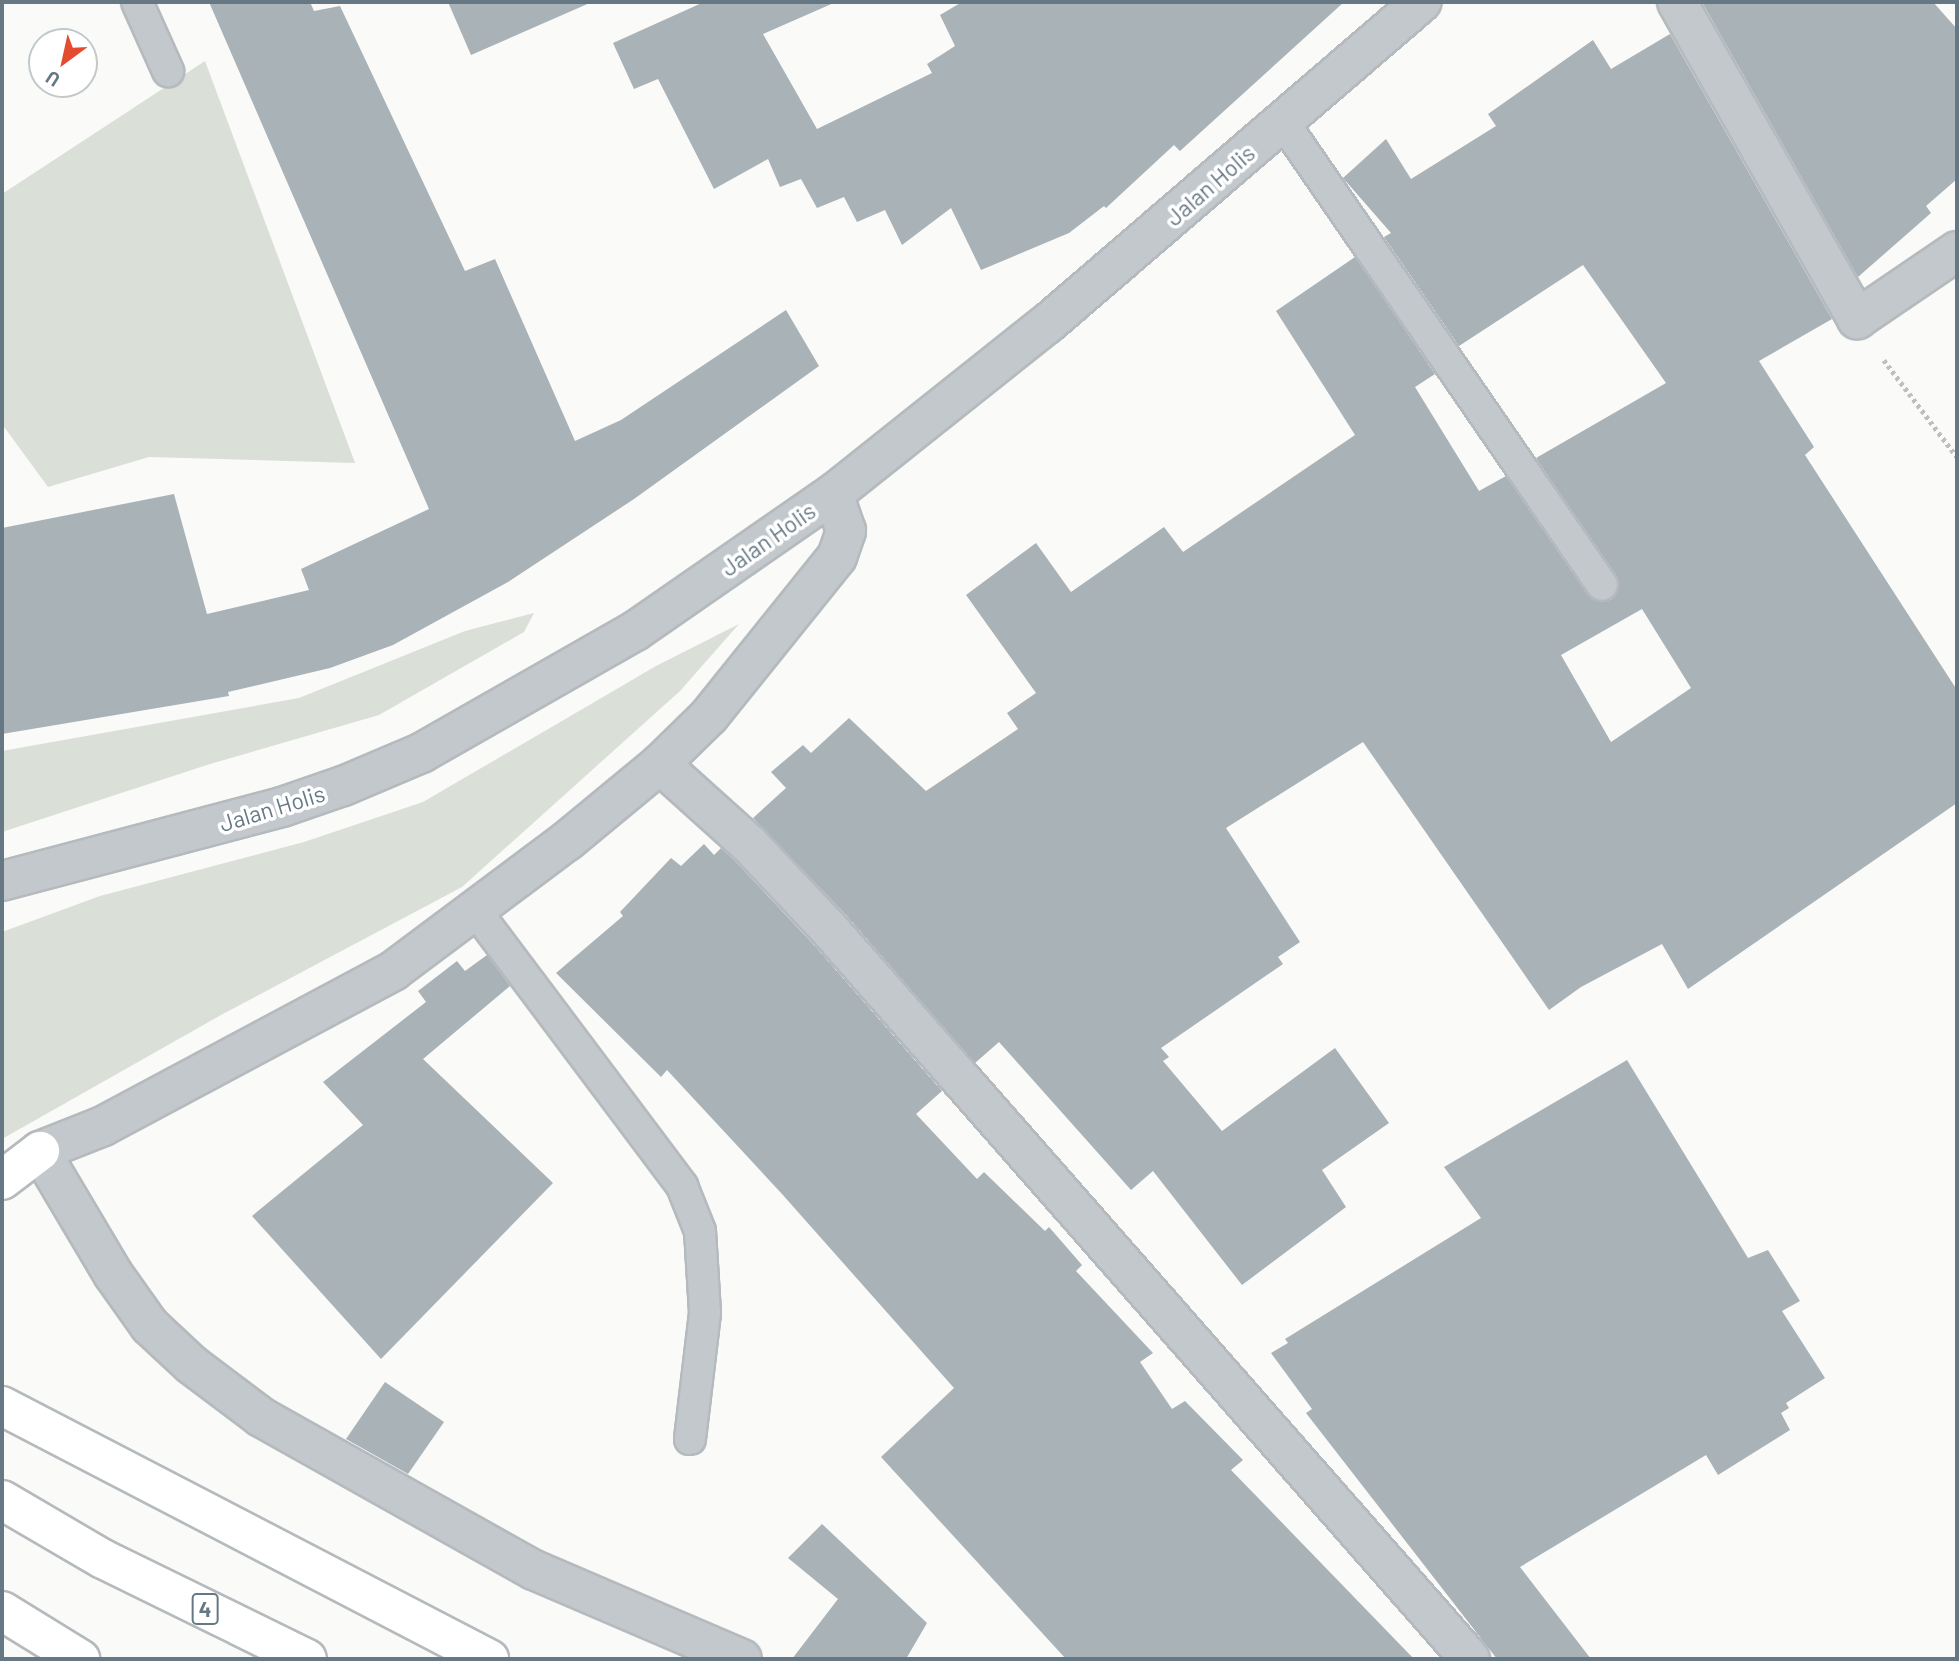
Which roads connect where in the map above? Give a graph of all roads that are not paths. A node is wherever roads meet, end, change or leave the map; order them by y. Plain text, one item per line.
1 (137, 2) edge
2 (1421, 2) edge
3 (1677, 2) edge
4 (168, 71) dead end
5 (1283, 122) junction
6 (1957, 251) edge
7 (834, 494) junction
8 (1602, 585) dead end
9 (660, 764) junction
10 (2, 881) edge
11 (475, 910) junction
12 (40, 1151) junction
13 (2, 1180) edge
14 (2, 1406) edge
15 (690, 1439) dead end
16 (2, 1500) edge
17 (2, 1611) edge
18 (80, 1659) edge
19 (307, 1659) edge
20 (489, 1659) edge
21 (742, 1659) edge
22 (1470, 1659) edge

1 - 4 lane
2 - 5 street, Jalan Holis
3 - 6 street
5 - 7 street, Jalan Holis
5 - 8 lane
7 - 9 street
7 - 10 street, Jalan Holis
9 - 11 street
9 - 22 street
11 - 12 street
11 - 15 lane
12 - 13 highway
12 - 21 street
14 - 20 highway
16 - 19 highway, 4
17 - 18 highway

